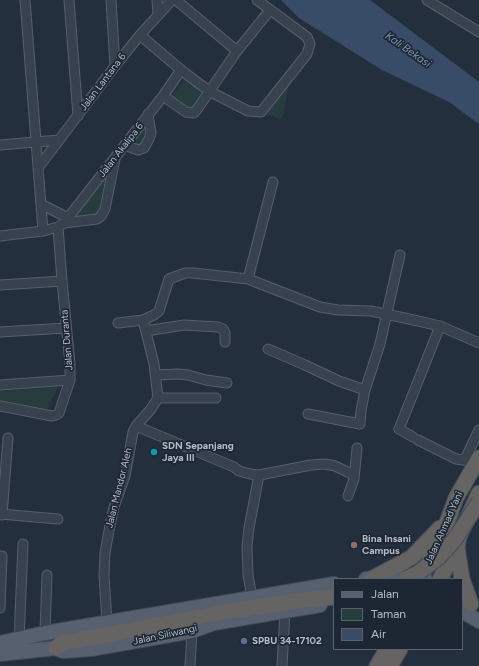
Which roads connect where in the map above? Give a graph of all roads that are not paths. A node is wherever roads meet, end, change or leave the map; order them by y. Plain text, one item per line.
1 (25, 0) edge
2 (69, 0) edge
3 (111, 0) edge
4 (157, 0) edge
5 (172, 0) edge
6 (176, 0) edge
7 (257, 0) edge
8 (427, 0) edge
9 (436, 3) edge
10 (270, 10) junction
11 (158, 15) junction
12 (479, 32) edge
13 (140, 35) junction
14 (114, 45) junction
15 (128, 49) junction
16 (237, 51) junction
17 (115, 66) junction
18 (181, 70) junction
19 (76, 88) junction
20 (209, 91) junction
21 (93, 96) junction
22 (163, 96) junction
23 (148, 114) junction
24 (78, 116) junction
25 (59, 140) junction
26 (36, 142) junction
27 (0, 145) edge
28 (125, 145) junction
29 (115, 158) junction
30 (38, 168) junction
31 (273, 182) dead end
32 (41, 204) junction
33 (63, 222) junction
34 (43, 231) junction
35 (0, 236) edge
36 (400, 255) dead end
37 (248, 279) junction
38 (62, 281) junction
39 (0, 286) edge
40 (387, 315) junction
41 (143, 320) junction
42 (118, 324) dead end
43 (440, 326) junction
44 (66, 328) junction
45 (0, 332) edge
46 (146, 332) junction
47 (225, 342) dead end
48 (479, 343) edge
49 (268, 349) dead end
50 (156, 375) junction
51 (70, 380) junction
52 (227, 383) dead end
53 (0, 385) edge
54 (365, 390) junction
55 (158, 398) junction
56 (216, 398) dead end
57 (0, 406) edge
58 (308, 414) dead end
59 (136, 426) junction
60 (479, 430) edge
61 (8, 438) dead end
62 (357, 448) dead end
63 (474, 460) edge
64 (259, 475) junction
65 (354, 475) junction
66 (479, 493) edge
67 (348, 496) dead end
68 (479, 502) edge
69 (1, 514) edge
70 (58, 519) dead end
71 (448, 520) junction
72 (23, 544) dead end
73 (457, 547) junction
74 (2, 556) dead end
75 (47, 575) dead end
76 (371, 578) edge
77 (376, 578) edge
78 (408, 578) edge
79 (419, 578) edge
80 (422, 578) edge
81 (441, 578) edge
82 (462, 578) edge
83 (463, 583) edge
84 (333, 584) edge
85 (333, 597) edge
86 (252, 598) junction
87 (333, 602) edge
88 (469, 606) edge
89 (0, 608) edge
90 (284, 611) junction
91 (479, 621) edge
92 (108, 622) junction
93 (192, 631) junction
94 (45, 633) junction
95 (0, 643) edge
96 (19, 646) junction
97 (56, 648) junction
98 (386, 650) edge
99 (399, 650) edge
100 (0, 654) edge
101 (190, 666) edge
102 (282, 666) edge
103 (377, 666) edge
104 (390, 666) edge

1 - 26 street
2 - 19 street
3 - 14 street
4 - 11 street
5 - 11 street, Jalan Lantana 6
6 - 16 street
7 - 10 street
8 - 9 street
9 - 12 street
10 - 16 street
10 - 20 street
11 - 13 street, Jalan Lantana 6
13 - 15 street, Jalan Lantana 6
13 - 18 street
14 - 15 street
14 - 17 street
15 - 17 street, Jalan Lantana 6
16 - 20 street
17 - 21 street, Jalan Lantana 6
18 - 20 street
18 - 22 street, Jalan Akalipa 6
19 - 21 street
19 - 24 street
20 - 22 street
21 - 24 street, Jalan Lantana 6
22 - 23 street, Jalan Akalipa 6
23 - 28 street, Jalan Akalipa 6
23 - 28 street
24 - 25 street, Jalan Lantana 6
25 - 26 street
25 - 30 street, Jalan Lantana 6
26 - 27 street
26 - 30 street
28 - 29 street, Jalan Akalipa 6
29 - 33 street, Jalan Akalipa 6
29 - 33 street
30 - 32 street
31 - 37 street
32 - 33 street
32 - 34 street
33 - 34 street
33 - 38 street, Jalan Duranta
34 - 35 street
36 - 40 street
37 - 40 street
37 - 41 street
38 - 39 street
38 - 44 street, Jalan Duranta
40 - 43 street
40 - 54 street
41 - 42 street
41 - 46 street
43 - 48 street
43 - 63 street
44 - 45 street
44 - 51 street, Jalan Duranta
46 - 47 street
46 - 50 street
49 - 54 street
50 - 52 street
50 - 55 street
51 - 53 street
51 - 57 street, Jalan Duranta
54 - 58 street
55 - 56 street
55 - 59 street, Jalan Mandor Aleh
59 - 64 street
59 - 92 street, Jalan Mandor Aleh
60 - 63 street
61 - 69 street
62 - 65 street
63 - 71 highway, Jalan Ahmad Yani
64 - 65 street
64 - 86 street
65 - 67 street
66 - 73 highway, Jalan Ahmad Yani
68 - 78 highway, bridge
69 - 70 street
71 - 76 highway
71 - 80 highway, Jalan Ahmad Yani
72 - 96 street
73 - 81 highway, Jalan Ahmad Yani
73 - 82 highway
74 - 89 street
75 - 94 street
77 - 79 main road
83 - 88 highway
84 - 86 main road, Jalan Siliwangi
85 - 97 highway
86 - 92 main road, Jalan Siliwangi
87 - 90 main road, Jalan Siliwangi
88 - 91 main road
90 - 93 main road, Jalan Siliwangi
90 - 102 street
92 - 94 main road, Jalan Siliwangi
93 - 97 main road, Jalan Siliwangi
93 - 101 street
94 - 96 main road, Jalan Siliwangi
95 - 96 main road
96 - 97 main road, Jalan Siliwangi
96 - 100 main road
98 - 103 highway
99 - 104 highway

